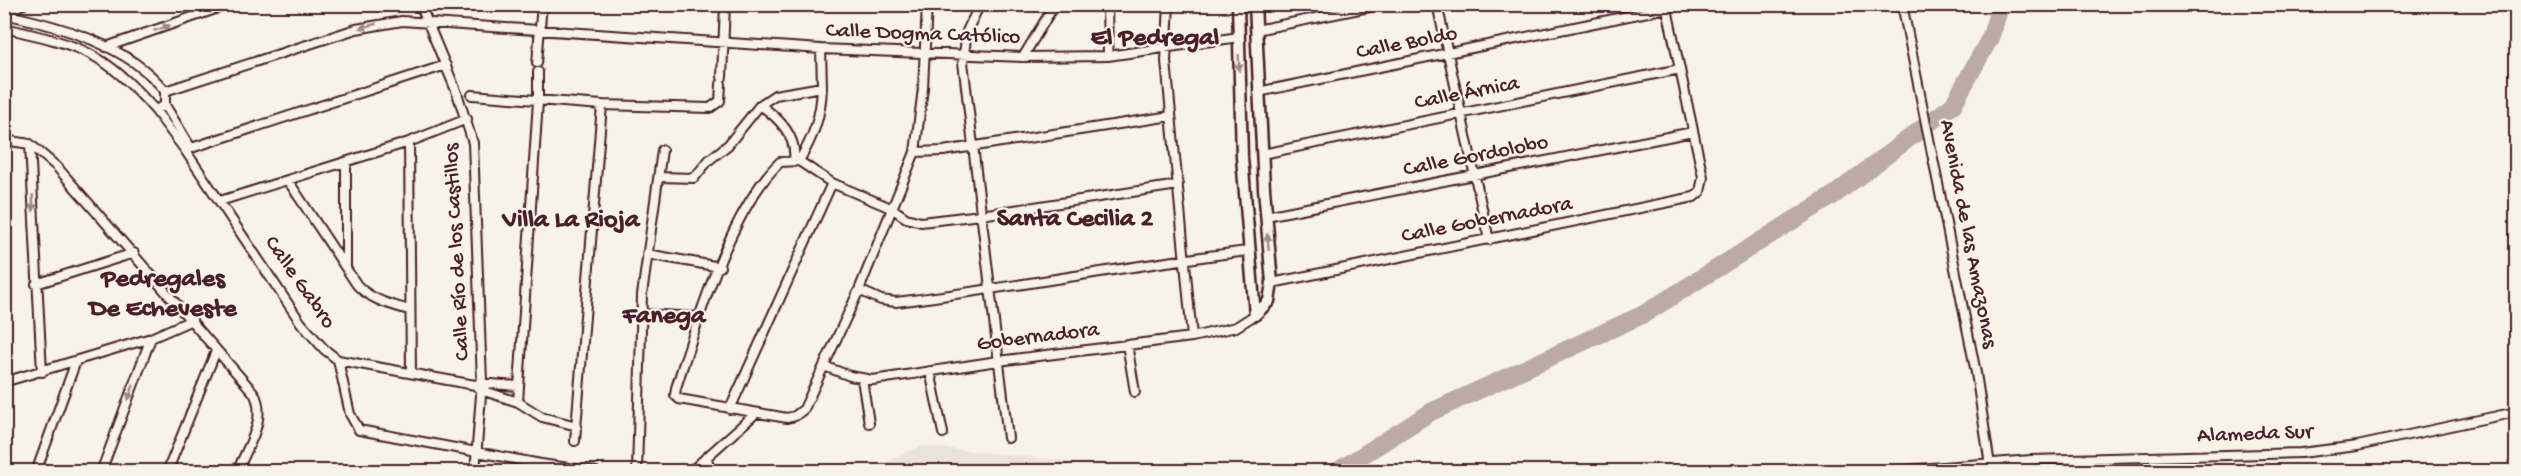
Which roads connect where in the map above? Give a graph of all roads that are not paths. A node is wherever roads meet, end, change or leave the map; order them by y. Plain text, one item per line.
1 (24, 4) edge
2 (230, 4) edge
3 (420, 4) edge
4 (542, 4) edge
5 (725, 4) edge
6 (927, 4) edge
7 (980, 4) edge
8 (1054, 4) edge
9 (1107, 4) edge
10 (1169, 4) edge
11 (1238, 4) edge
12 (1255, 4) edge
13 (1384, 4) edge
14 (1437, 4) edge
15 (1902, 4) edge
16 (1667, 6) edge
17 (4, 12) edge
18 (426, 21) junction
19 (4, 28) edge
20 (542, 29) junction
21 (1256, 30) junction
22 (1239, 37) junction
23 (723, 43) junction
24 (106, 47) junction
25 (821, 49) junction
26 (1167, 49) junction
27 (925, 54) junction
28 (963, 54) junction
29 (1447, 55) junction
30 (1108, 56) junction
31 (1023, 57) junction
32 (446, 65) junction
33 (1680, 69) junction
34 (822, 87) junction
35 (165, 91) junction
36 (1258, 92) junction
37 (472, 95) dead end
38 (538, 101) junction
39 (165, 105) junction
40 (602, 105) junction
41 (760, 105) junction
42 (155, 110) junction
43 (1461, 113) junction
44 (1171, 116) junction
45 (467, 119) junction
46 (1693, 132) junction
47 (4, 140) edge
48 (409, 142) junction
49 (30, 144) junction
50 (973, 146) junction
51 (188, 149) junction
52 (662, 150) dead end
53 (915, 152) junction
54 (1262, 154) junction
55 (796, 161) junction
56 (346, 163) junction
57 (1475, 176) junction
58 (660, 177) junction
59 (289, 182) junction
60 (832, 183) junction
61 (1178, 185) junction
62 (220, 201) junction
63 (893, 209) junction
64 (981, 215) junction
65 (1266, 216) junction
66 (1489, 240) junction
67 (1248, 251) junction
68 (134, 253) junction
69 (647, 254) junction
70 (1186, 258) junction
71 (346, 267) junction
72 (720, 267) junction
73 (1272, 283) junction
74 (36, 284) junction
75 (859, 290) junction
76 (989, 291) junction
77 (409, 310) junction
78 (642, 314) junction
79 (1255, 315) junction
80 (699, 317) junction
81 (192, 320) junction
82 (1192, 337) junction
83 (151, 338) junction
84 (1127, 344) junction
85 (216, 351) junction
86 (338, 360) junction
87 (76, 361) junction
88 (998, 361) junction
89 (824, 366) junction
90 (930, 371) junction
91 (42, 372) junction
92 (411, 373) junction
93 (862, 379) junction
94 (4, 382) edge
95 (479, 385) junction
96 (518, 386) junction
97 (1135, 392) dead end
98 (518, 402) junction
99 (730, 409) junction
100 (2517, 412) edge
101 (755, 414) junction
102 (869, 423) dead end
103 (577, 426) junction
104 (943, 433) dead end
105 (1008, 438) dead end
106 (575, 441) dead end
107 (476, 452) junction
108 (707, 457) junction
109 (2031, 460) junction
110 (540, 468) edge
111 (1991, 468) edge
112 (1921, 470) edge
113 (36, 471) edge
114 (101, 471) edge
115 (167, 471) edge
116 (237, 471) edge
117 (475, 471) edge
118 (597, 471) edge
119 (637, 471) edge
120 (690, 471) edge
121 (710, 471) edge
122 (1881, 471) edge
123 (2018, 471) edge

1 - 17 street
24 -> 2 street
3 - 18 street, Calle Río de los Castillos
4 - 20 street
5 - 23 street
6 - 27 street
7 - 28 street
8 - 31 street
9 - 30 street
10 - 26 street
11 - 22 street
12 - 21 street
13 - 21 street
14 - 29 street
15 - 111 street, Avenida de las Amazonas
16 - 29 street, Calle Boldo
16 - 33 street
17 - 24 street
18 - 20 street, Calle Dogma Católico
18 - 32 street, Calle Río de los Castillos
18 -> 35 street, Calle Dogma Católico
19 - 42 street, Calle Gabro
20 - 23 street, Calle Dogma Católico
20 - 38 street
21 - 36 street
22 - 26 street, Calle Dogma Católico
22 -> 67 street
23 - 25 street, Calle Dogma Católico
23 - 40 street
24 - 35 street
25 - 27 street, Calle Dogma Católico
25 - 34 street
26 - 30 street, Calle Dogma Católico
26 - 44 street
27 - 28 street, Calle Dogma Católico
27 - 53 street
28 - 31 street, Calle Dogma Católico
28 - 50 street
29 - 36 street, Calle Boldo
29 - 43 street
30 - 31 street, Calle Dogma Católico
32 - 45 street, Calle Río de los Castillos
32 - 51 street
33 - 43 street, Calle Árnica
33 - 46 street
34 - 41 street
34 - 55 street
35 - 39 street
36 - 54 street
37 - 38 street
38 - 40 street
38 - 96 street
39 - 42 street
39 - 51 street, Calle Gabro
40 - 103 street
41 - 55 street
41 - 58 street
42 - 51 street, Calle Gabro
43 - 54 street, Calle Árnica
43 - 57 street
44 - 50 street
44 - 61 street
45 - 48 street
45 - 95 street, Calle Río de los Castillos
46 - 57 street, Calle Gordolobo
46 - 66 street, Calle Gobernadora
47 - 49 street
48 - 56 street
48 - 77 street
49 - 68 street
49 -> 74 street
50 - 53 street
50 - 64 street
51 - 62 street, Calle Gabro
52 - 58 street
53 - 63 street
54 - 65 street
55 - 60 street
55 - 72 street
56 - 59 street
56 - 71 street
57 - 65 street, Calle Gordolobo
57 - 66 street
58 - 69 street
59 - 62 street
59 - 71 street
60 - 63 street
60 - 99 street
61 - 64 street
61 - 70 street
62 - 86 street, Calle Gabro
63 - 64 street
63 - 75 street
64 - 76 street
73 -> 65 street
66 - 73 street, Calle Gobernadora
67 - 70 street
67 - 79 street
68 - 74 street
68 - 81 street
69 - 72 street
69 - 78 street
70 - 76 street
70 - 82 street
71 - 77 street
72 - 80 street
73 - 79 street
74 - 91 street
75 - 76 street
75 - 89 street
76 - 88 street
77 - 92 street
78 - 80 street
78 - 119 street
79 - 82 street, Gobernadora
80 - 99 street
81 - 83 street
81 - 85 street
82 - 84 street, Gobernadora
83 - 87 street
83 -> 114 street
84 - 88 street, Gobernadora
84 - 97 street
85 - 115 street
85 - 116 street
86 - 92 street, Calle Gabro
86 - 107 street
87 - 91 street
87 - 113 street
88 - 90 street, Gobernadora
88 - 105 street
89 - 93 street, Gobernadora
89 - 101 street
90 - 93 street, Gobernadora
90 - 104 street
91 - 94 street
92 - 95 street, Calle Gabro
93 - 102 street
95 - 96 street
95 - 98 street
95 - 107 street, Calle Río de los Castillos
96 - 98 street
98 - 103 street
99 - 101 street
100 - 109 street, Alameda Sur
101 - 108 street
103 - 106 street
107 - 110 street
107 - 117 street, Calle Río de los Castillos
108 - 120 street
108 - 121 street
109 - 111 street, Alameda Sur
109 - 123 street
110 - 118 street
111 - 112 street, Alameda Sur
112 - 122 street, Alameda Sur

